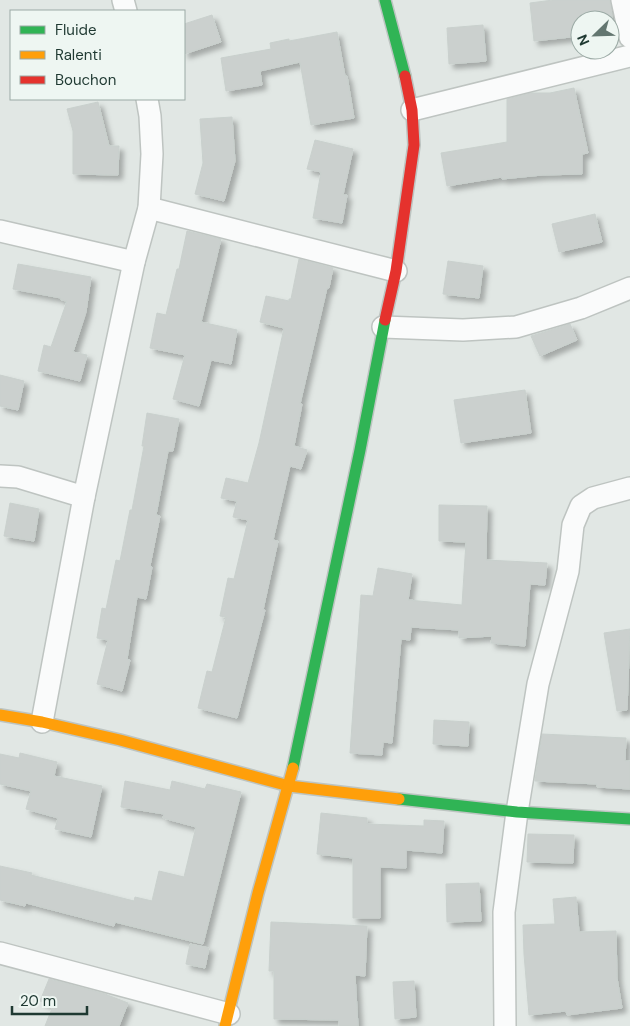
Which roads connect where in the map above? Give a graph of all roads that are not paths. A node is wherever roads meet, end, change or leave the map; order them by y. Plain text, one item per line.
1 (386, 0) edge
2 (622, 0) edge
3 (630, 37) edge
4 (630, 56) edge
5 (147, 100) edge
6 (412, 110) junction
7 (149, 208) junction
8 (0, 231) edge
9 (134, 262) junction
10 (396, 271) junction
11 (630, 288) edge
12 (383, 327) junction
13 (6, 475) edge
14 (630, 488) edge
15 (84, 497) junction
16 (0, 715) edge
17 (42, 722) junction
18 (289, 786) junction
19 (517, 812) junction
20 (630, 819) edge
21 (0, 953) edge
22 (227, 1020) edge
23 (505, 1026) edge

1 - 6 street
2 - 3 street
4 - 6 street
5 - 7 street
6 - 10 street
7 - 9 street
7 - 10 street
8 - 9 street
9 - 15 street
10 - 12 street
11 - 12 street
12 - 18 street
13 - 15 street
14 - 19 street
15 - 17 street
16 - 17 street
17 - 18 street
18 - 19 street
18 - 22 street
19 - 20 street
19 - 23 street
21 - 22 street

